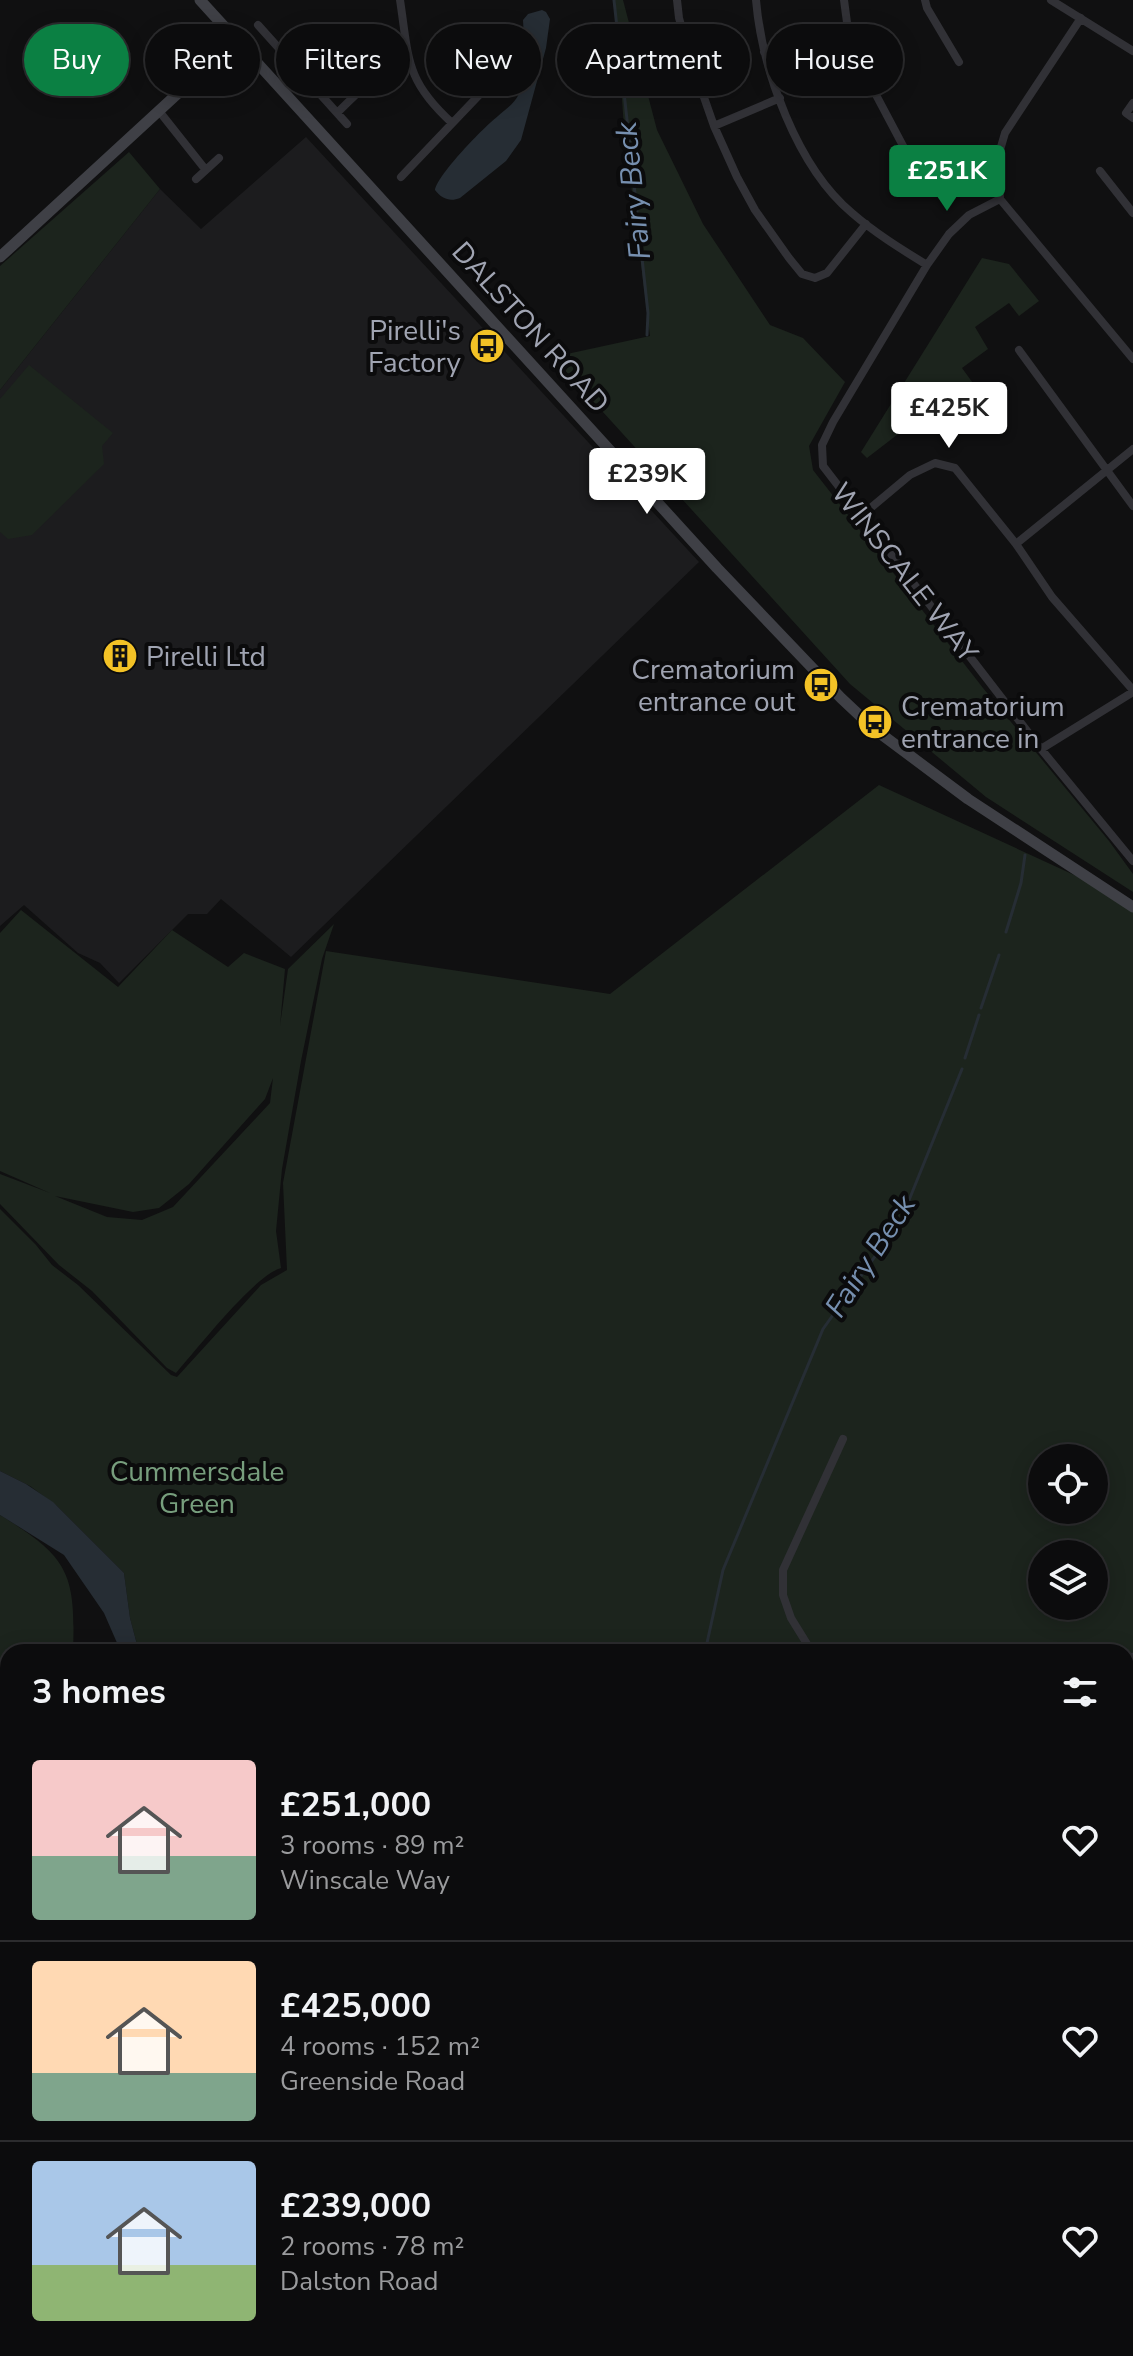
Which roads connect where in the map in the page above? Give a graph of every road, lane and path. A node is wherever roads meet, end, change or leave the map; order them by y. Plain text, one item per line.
1 (200, 0) edge
2 (400, 0) edge
3 (677, 0) edge
4 (756, 0) edge
5 (844, 0) edge
6 (925, 0) edge
7 (1051, 0) edge
8 (1081, 18) junction
9 (223, 24) edge
10 (847, 24) edge
11 (260, 27) edge
12 (1133, 51) edge
13 (764, 52) joint
14 (959, 62) dead end
15 (260, 64) edge
16 (411, 67) junction
17 (175, 96) edge
18 (478, 96) edge
19 (877, 96) edge
20 (780, 98) junction
21 (1133, 103) edge
22 (159, 111) junction
23 (337, 113) junction
24 (1133, 118) edge
25 (452, 123) junction
26 (347, 124) dead end
27 (714, 126) junction
28 (219, 158) dead end
29 (910, 159) dead end
30 (205, 169) junction
31 (1100, 171) dead end
32 (401, 177) dead end
33 (196, 179) dead end
34 (1000, 199) junction
35 (1133, 213) edge
36 (866, 224) junction
37 (0, 257) edge
38 (927, 265) junction
39 (1019, 350) dead end
40 (1133, 359) edge
41 (1133, 449) edge
42 (1106, 471) junction
43 (1133, 506) edge
44 (861, 516) junction
45 (1016, 544) junction
46 (1133, 691) edge
47 (1041, 749) junction
48 (1129, 848) edge
49 (1133, 861) edge
50 (1133, 907) edge
51 (843, 1439) dead end
52 (807, 1644) edge

1 - 9 main road, DALSTON ROAD
2 - 16 street
3 - 27 street
4 - 13 street
5 - 10 street
6 - 14 street
7 - 8 street
8 - 12 street
8 - 34 street
11 - 23 street
13 - 20 street
15 - 50 main road, DALSTON ROAD
16 - 23 street
16 - 25 street
17 - 22 main road
18 - 25 street
19 - 29 street
20 - 27 street
20 - 36 street
21 - 24 street
22 - 30 street
22 - 37 main road
23 - 26 street
25 - 32 street
27 - 36 street
28 - 30 street
30 - 33 street
31 - 35 street
34 - 38 street, WINSCALE WAY
34 - 40 street
36 - 38 street
38 - 44 street, WINSCALE WAY
39 - 42 street
41 - 42 street
42 - 43 street
42 - 45 street
44 - 45 street
44 - 47 street, WINSCALE WAY
45 - 46 street
46 - 47 street
47 - 48 street, WINSCALE WAY
48 - 49 street, WINSCALE WAY
51 - 52 street

